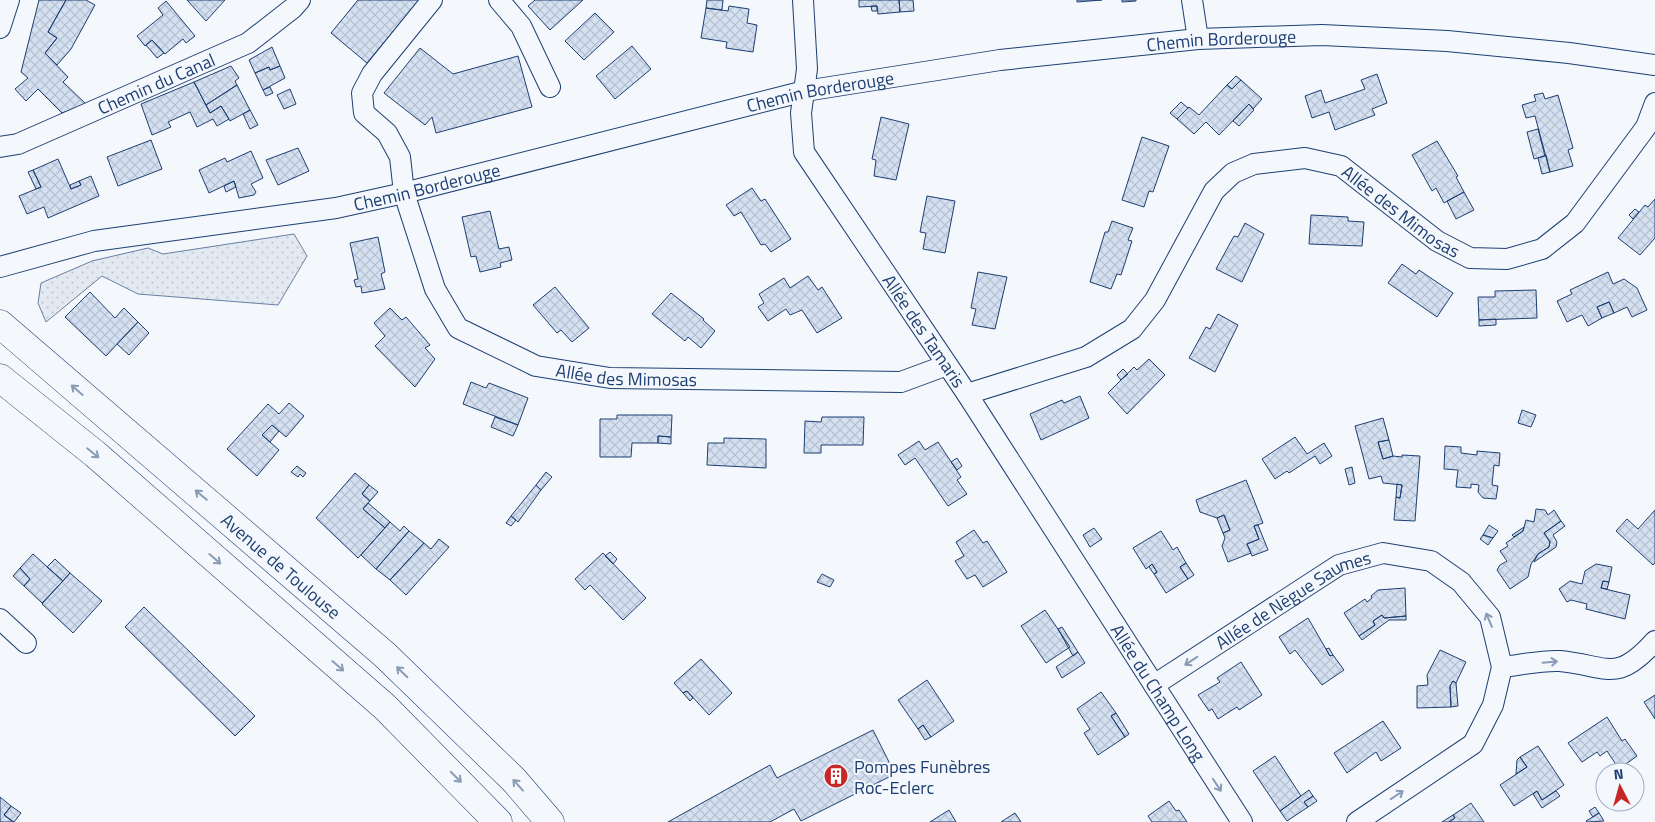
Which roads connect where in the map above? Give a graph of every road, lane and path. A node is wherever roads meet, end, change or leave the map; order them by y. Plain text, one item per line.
1 (9, 0) edge
2 (300, 0) edge
3 (432, 0) edge
4 (499, 0) edge
5 (803, 0) edge
6 (1192, 0) edge
7 (0, 28) edge
8 (1198, 39) junction
9 (1655, 65) edge
10 (550, 88) dead end
11 (806, 91) junction
12 (1655, 103) edge
13 (0, 147) edge
14 (404, 193) junction
15 (0, 268) edge
16 (0, 324) edge
17 (947, 364) junction
18 (0, 378) edge
19 (967, 394) junction
20 (1076, 562) joint
21 (0, 619) edge
22 (1655, 641) edge
23 (26, 643) dead end
24 (1502, 666) junction
25 (1154, 685) junction
26 (498, 822) edge
27 (550, 822) edge
28 (1242, 822) edge
29 (1357, 822) edge

1 - 7 street
2 - 13 street, Chemin du Canal
3 - 14 street, Allée des Mimosas
4 - 10 street
5 - 11 street, Allée des Tamaris
6 - 8 street
8 - 9 street, Chemin Borderouge
8 - 11 street, Chemin Borderouge
11 - 14 street, Chemin Borderouge
11 - 17 street, Allée des Tamaris
12 - 19 street, Allée des Mimosas
14 - 15 street, Chemin Borderouge
14 - 17 street, Allée des Mimosas
27 -> 16 main road, Avenue de Toulouse
17 - 19 street, Allée des Tamaris
18 -> 26 main road
19 - 20 street, Allée des Tamaris
20 - 25 street, Allée du Champ Long
21 - 23 street
24 -> 22 street
24 -> 25 street, Allée de Nègue Saumes
29 -> 24 street
25 -> 28 street, Allée du Champ Long

